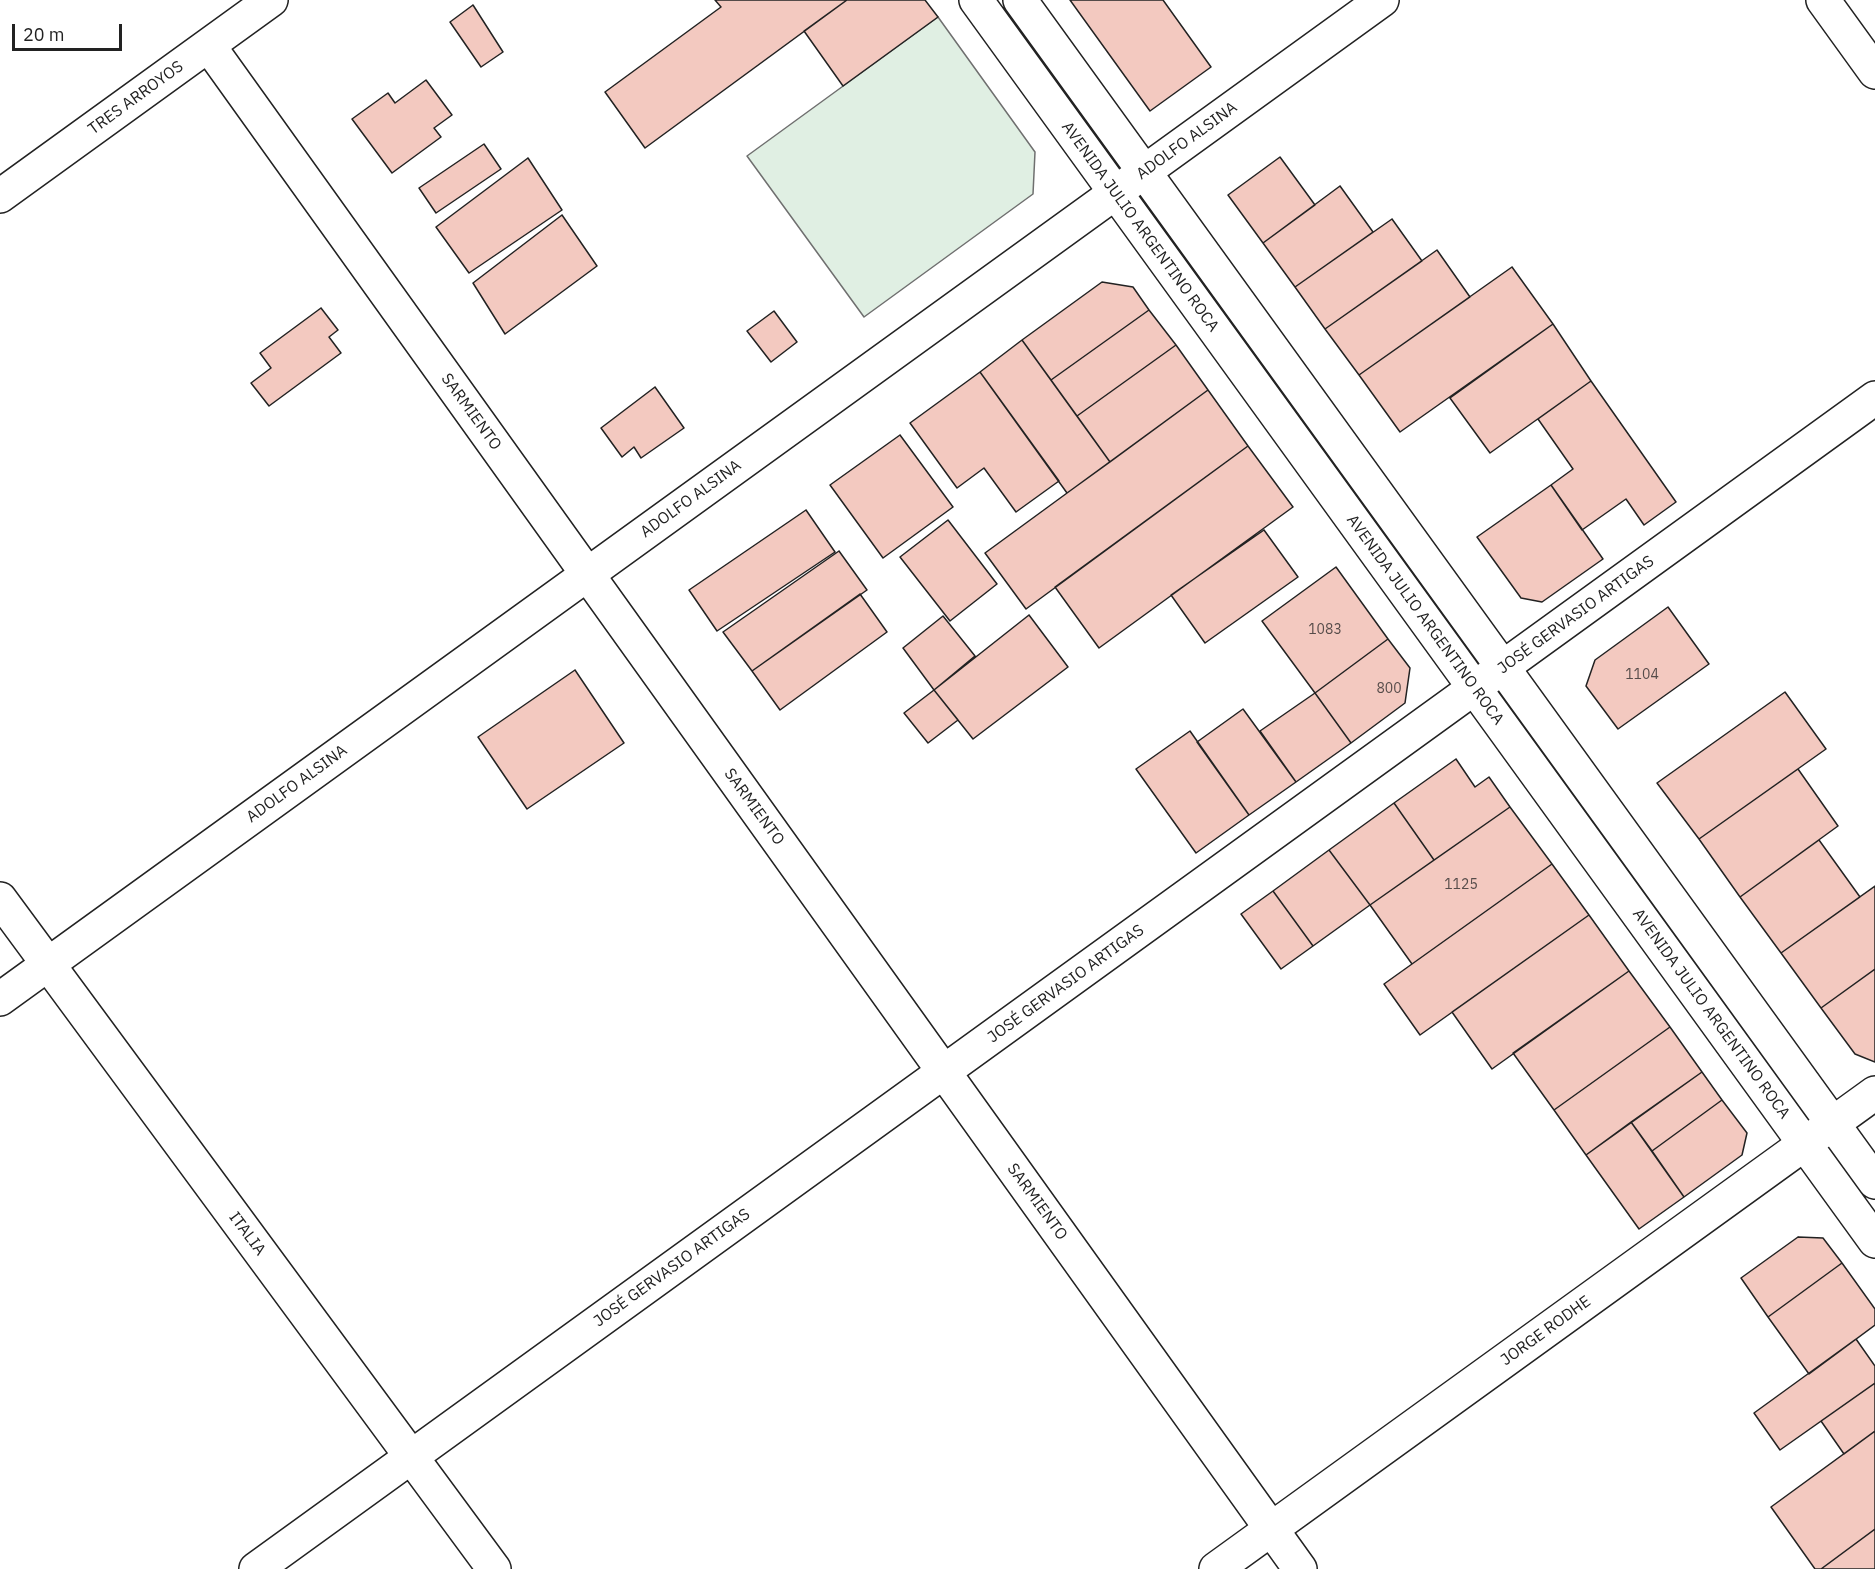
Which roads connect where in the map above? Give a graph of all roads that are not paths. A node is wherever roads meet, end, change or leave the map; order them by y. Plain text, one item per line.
1 (271, 0) edge
2 (976, 0) edge
3 (1020, 0) edge
4 (1382, 0) edge
5 (1822, 0) edge
6 (209, 46) junction
7 (1875, 72) edge
8 (1143, 172) junction
9 (1115, 192) junction
10 (0, 196) edge
11 (1875, 398) edge
12 (587, 574) junction
13 (1503, 668) junction
14 (1474, 688) junction
15 (0, 899) edge
16 (47, 965) junction
17 (0, 999) edge
18 (944, 1072) junction
19 (1875, 1094) edge
20 (1833, 1124) junction
21 (1805, 1144) junction
22 (1875, 1182) edge
23 (1875, 1241) edge
24 (412, 1456) junction
25 (1271, 1529) junction
26 (256, 1569) edge
27 (494, 1569) edge
28 (1216, 1569) edge
29 (1300, 1569) edge

1 - 6 street, TRES ARROYOS
2 - 9 street, AVENIDA JULIO ARGENTINO ROCA
3 - 8 street, AVENIDA JULIO ARGENTINO ROCA
4 - 8 street, ADOLFO ALSINA
5 - 7 street
6 - 10 street, TRES ARROYOS
6 - 12 street, SARMIENTO
8 - 9 street, ADOLFO ALSINA
8 - 13 street, AVENIDA JULIO ARGENTINO ROCA
9 - 12 street, ADOLFO ALSINA
9 - 14 street, AVENIDA JULIO ARGENTINO ROCA
11 - 13 street, JOSÉ GERVASIO ARTIGAS
12 - 16 street, ADOLFO ALSINA
12 - 18 street, SARMIENTO
13 - 14 street, JOSÉ GERVASIO ARTIGAS
13 - 20 street, AVENIDA JULIO ARGENTINO ROCA
14 - 18 street, JOSÉ GERVASIO ARTIGAS
14 - 21 street, AVENIDA JULIO ARGENTINO ROCA
15 - 16 street, ITALIA
16 - 17 street, ADOLFO ALSINA
16 - 24 street, ITALIA
18 - 24 street, JOSÉ GERVASIO ARTIGAS
18 - 25 street, SARMIENTO
19 - 20 street, JORGE RODHE
20 - 21 street, JORGE RODHE
20 - 22 street, AVENIDA JULIO ARGENTINO ROCA
21 - 23 street, AVENIDA JULIO ARGENTINO ROCA
21 - 25 street, JORGE RODHE
24 - 26 street, JOSÉ GERVASIO ARTIGAS
24 - 27 street, ITALIA
25 - 28 street, JORGE RODHE
25 - 29 street, SARMIENTO

